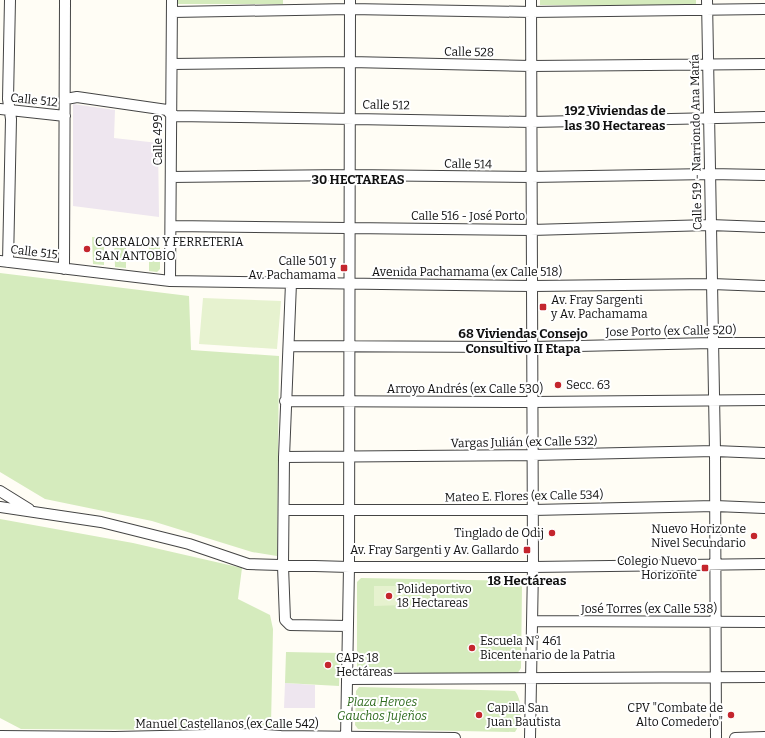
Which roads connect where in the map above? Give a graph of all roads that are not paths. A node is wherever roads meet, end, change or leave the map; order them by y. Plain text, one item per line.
1 (10, 0) edge
2 (65, 0) edge
3 (172, 0) edge
4 (531, 0) edge
5 (350, 5) edge
6 (707, 5) edge
7 (765, 9) edge
8 (173, 12) junction
9 (531, 12) junction
10 (350, 62) junction
11 (172, 64) junction
12 (708, 64) junction
13 (765, 64) edge
14 (531, 66) junction
15 (66, 99) junction
16 (5, 110) edge
17 (172, 115) junction
18 (66, 116) junction
19 (765, 117) edge
20 (349, 118) junction
21 (709, 118) junction
22 (530, 122) junction
23 (710, 174) junction
24 (350, 175) junction
25 (765, 175) edge
26 (172, 176) junction
27 (531, 177) junction
28 (710, 225) junction
29 (171, 226) junction
30 (765, 227) edge
31 (350, 228) junction
32 (531, 230) junction
33 (4, 262) edge
34 (64, 269) junction
35 (170, 281) junction
36 (291, 283) junction
37 (350, 284) junction
38 (712, 284) junction
39 (533, 286) junction
40 (765, 286) edge
41 (712, 343) junction
42 (765, 344) edge
43 (288, 346) junction
44 (350, 346) junction
45 (533, 348) junction
46 (713, 400) junction
47 (765, 400) edge
48 (285, 401) junction
49 (350, 402) junction
50 (533, 402) junction
51 (715, 451) junction
52 (765, 453) edge
53 (532, 455) junction
54 (349, 456) junction
55 (284, 457) junction
56 (0, 491) edge
57 (0, 506) edge
58 (715, 506) junction
59 (765, 508) edge
60 (284, 510) junction
61 (349, 510) junction
62 (533, 510) junction
63 (32, 511) junction
64 (716, 564) junction
65 (765, 564) edge
66 (283, 566) junction
67 (349, 567) junction
68 (533, 567) junction
69 (532, 621) junction
70 (716, 622) junction
71 (765, 622) edge
72 (348, 626) junction
73 (717, 677) junction
74 (765, 677) edge
75 (347, 679) junction
76 (531, 679) junction
77 (0, 736) edge
78 (238, 736) edge
79 (281, 737) edge
80 (346, 737) edge
81 (455, 738) edge
82 (530, 738) edge
83 (716, 738) edge
84 (735, 738) edge
85 (765, 738) edge

1 - 16 street
2 - 15 street
3 - 8 street, Calle 499
4 - 9 street
5 - 8 street
5 - 9 street
5 - 10 street
6 - 7 street
6 - 9 street
6 - 12 street, Calle 519 - Narriondo Ana María
8 - 11 street, Calle 499
9 - 14 street
10 - 11 street, Calle 528
10 - 14 street, Calle 528
10 - 20 street
11 - 17 street, Calle 499
12 - 13 street, Calle 528
12 - 14 street, Calle 528
12 - 21 street, Calle 519 - Narriondo Ana María
14 - 22 street
15 - 17 street, Calle 512
15 - 18 street
16 - 18 street, Calle 512
16 - 33 street
17 - 20 street, Calle 512
17 - 26 street, Calle 499
18 - 34 street
19 - 21 street, Calle 512
20 - 22 street, Calle 512
20 - 24 street
21 - 22 street, Calle 512
21 - 23 street, Calle 519 - Narriondo Ana María
22 - 27 street
23 - 25 street, Calle 514
23 - 27 street, Calle 514
23 - 28 street, Calle 519 - Narriondo Ana María
24 - 26 street, Calle 514
24 - 27 street, Calle 514
24 - 31 street
26 - 29 street, Calle 499
27 - 32 street
28 - 30 street, Calle 516 - José Porto
28 - 32 street, Calle 516 - José Porto
28 - 38 street, Calle 519 - Narriondo Ana María
29 - 31 street, Calle 516 - José Porto
29 - 35 street, Calle 499
31 - 32 street, Calle 516 - José Porto
31 - 37 street
32 - 39 street
33 - 34 street, Calle 515
34 - 35 street, Calle 515
35 - 36 street, Avenida Pachamama (ex Calle 518)
36 - 37 street, Avenida Pachamama (ex Calle 518)
36 - 43 street
37 - 39 street, Avenida Pachamama (ex Calle 518)
37 - 44 street
38 - 39 street, Avenida Pachamama (ex Calle 518)
38 - 40 street, Avenida Pachamama (ex Calle 518)
38 - 41 street, Calle 519 - Narriondo Ana María
39 - 45 street
41 - 42 street, Jose Porto (ex Calle 520)
41 - 45 street, Jose Porto (ex Calle 520)
41 - 46 street, Calle 519 - Narriondo Ana María
43 - 44 street, Jose Porto (ex Calle 520)
43 - 48 street
44 - 45 street, Jose Porto (ex Calle 520)
44 - 49 street
45 - 50 street
46 - 47 street, Arroyo Andrés (ex Calle 530)
46 - 50 street, Arroyo Andrés (ex Calle 530)
46 - 51 street, Calle 519 - Narriondo Ana María
48 - 49 street, Arroyo Andrés (ex Calle 530)
48 - 55 street
49 - 50 street, Arroyo Andrés (ex Calle 530)
49 - 54 street
50 - 53 street
51 - 52 street, Vargas Julián (ex Calle 532)
51 - 53 street, Vargas Julián (ex Calle 532)
51 - 58 street, Calle 519 - Narriondo Ana María
53 - 54 street, Vargas Julián (ex Calle 532)
53 - 62 street
54 - 55 street, Vargas Julián (ex Calle 532)
54 - 61 street
55 - 60 street
56 - 63 street
57 - 63 street
58 - 59 street, Mateo E. Flores (ex Calle 534)
58 - 62 street, Mateo E. Flores (ex Calle 534)
58 - 64 street, Calle 519 - Narriondo Ana María
60 - 61 street, Mateo E. Flores (ex Calle 534)
60 - 66 street
61 - 62 street, Mateo E. Flores (ex Calle 534)
61 - 67 street
62 - 68 street
63 - 66 street
64 - 65 street
64 - 68 street
64 - 70 street, Calle 519 - Narriondo Ana María
66 - 67 street
66 - 72 street
67 - 68 street
67 - 72 street
68 - 69 street
69 - 70 street, José Torres (ex Calle 538)
69 - 76 street
70 - 71 street, José Torres (ex Calle 538)
70 - 73 street, Calle 519 - Narriondo Ana María
72 - 75 street
73 - 74 street
73 - 76 street
73 - 83 street, Calle 519 - Narriondo Ana María
75 - 76 street
75 - 80 street
76 - 82 street
77 - 78 street, Manuel Castellanos (ex Calle 542)
78 - 79 street, Manuel Castellanos (ex Calle 542)
79 - 80 street, Manuel Castellanos (ex Calle 542)
80 - 81 street, Manuel Castellanos (ex Calle 542)
84 - 85 street

